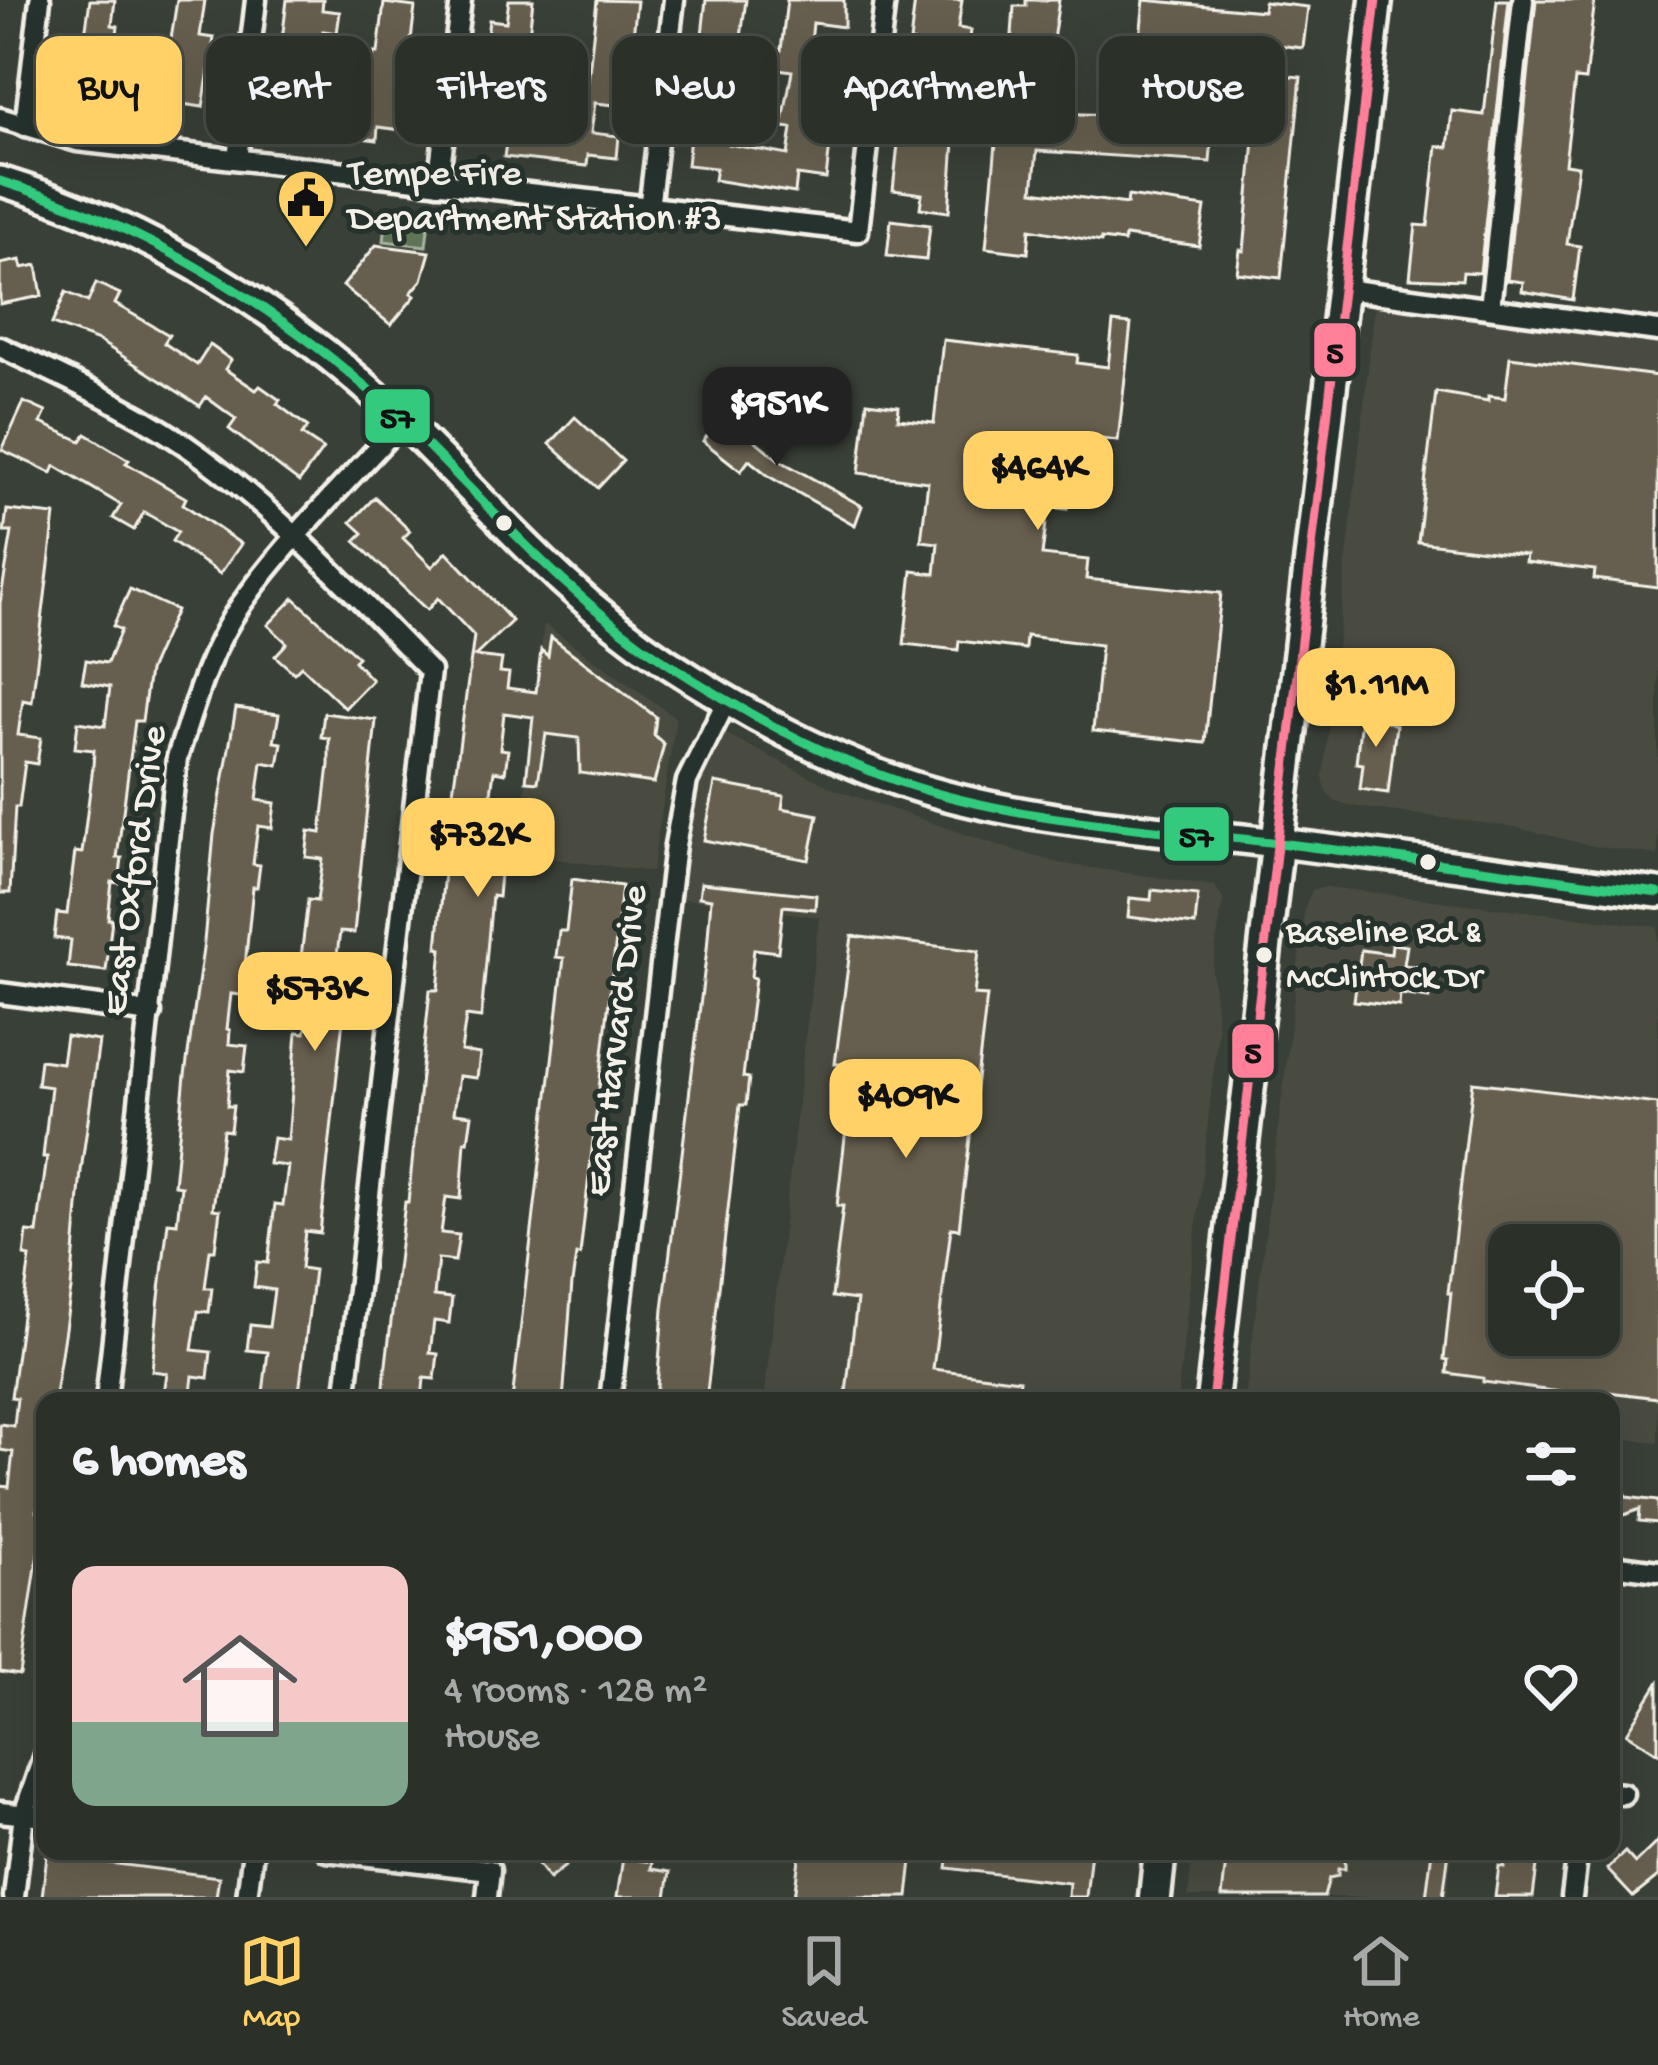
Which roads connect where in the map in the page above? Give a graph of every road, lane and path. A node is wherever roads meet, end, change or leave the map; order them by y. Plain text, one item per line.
1 (40, 0) edge
2 (256, 0) edge
3 (461, 0) edge
4 (674, 0) edge
5 (885, 0) edge
6 (1376, 0) edge
7 (1523, 0) edge
8 (0, 118) edge
9 (25, 126) junction
10 (237, 159) junction
11 (0, 181) edge
12 (438, 183) junction
13 (649, 209) junction
14 (1345, 289) junction
15 (1490, 308) junction
16 (1658, 331) edge
17 (0, 347) edge
18 (403, 421) junction
19 (296, 536) junction
20 (728, 698) junction
21 (1276, 843) junction
22 (1658, 893) edge
23 (0, 993) edge
24 (151, 1013) junction
25 (107, 1392) edge
26 (346, 1392) edge
27 (611, 1392) edge
28 (1213, 1392) edge
29 (1620, 1569) edge
30 (1658, 1571) edge
31 (36, 1779) edge
32 (0, 1812) edge
33 (24, 1814) junction
34 (36, 1816) edge
35 (252, 1860) edge
36 (404, 1860) edge
37 (1159, 1860) edge
38 (1576, 1860) edge
39 (14, 1897) edge
40 (247, 1897) edge
41 (487, 1897) edge
42 (1155, 1897) edge
43 (1572, 1897) edge

1 - 9 street
2 - 10 street
3 - 12 street
4 - 13 street
5 - 13 street
6 - 14 main road
7 - 15 street
8 - 9 street
9 - 10 street
10 - 12 street
11 - 18 main road
12 - 13 street
14 - 15 street
14 - 21 main road
15 - 16 street
17 - 19 street
18 - 19 street, East Oxford Drive
18 - 20 main road
19 - 24 street, East Oxford Drive
19 - 26 street
20 - 21 main road
20 - 27 street, East Harvard Drive
21 - 22 main road
21 - 28 main road
23 - 24 street
24 - 25 street, East Oxford Drive
29 - 30 street
31 - 33 street
32 - 33 street
33 - 34 street
33 - 39 street
35 - 40 street
36 - 41 street
37 - 42 main road
38 - 43 street

